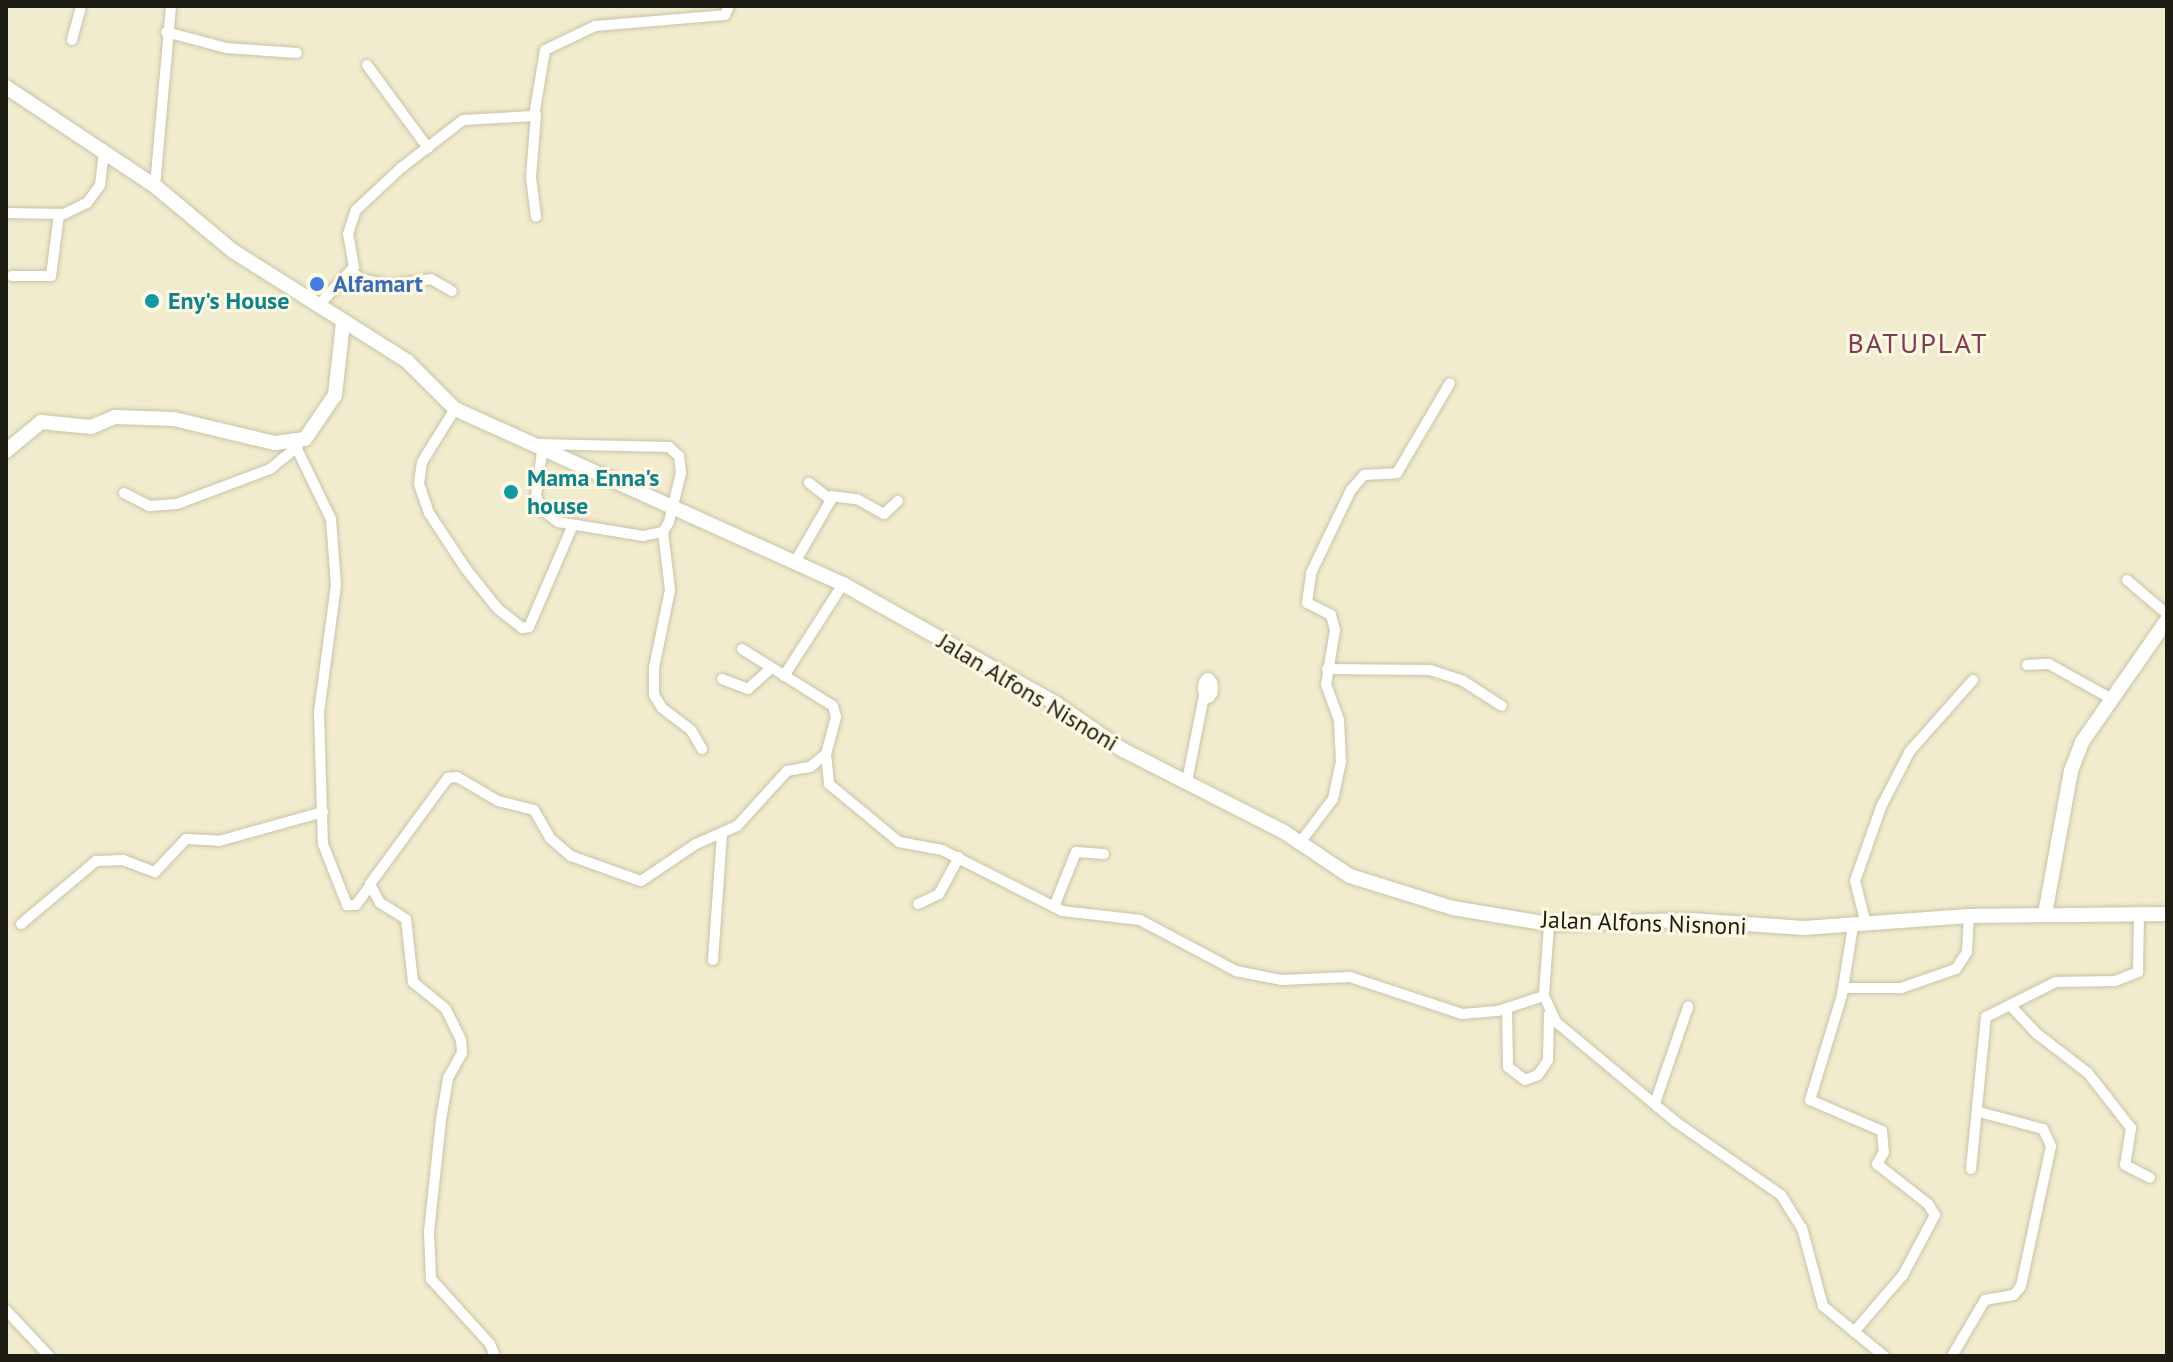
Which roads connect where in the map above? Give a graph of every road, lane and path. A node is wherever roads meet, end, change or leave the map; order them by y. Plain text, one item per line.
1 (81, 6) edge
2 (171, 6) edge
3 (729, 6) edge
4 (166, 32) junction
5 (72, 40) dead end
6 (297, 53) dead end
7 (367, 65) dead end
8 (6, 87) edge
9 (536, 114) junction
10 (428, 148) junction
11 (104, 154) junction
12 (155, 186) junction
13 (6, 213) edge
14 (59, 214) junction
15 (536, 217) dead end
16 (352, 272) junction
17 (12, 276) dead end
18 (452, 291) dead end
19 (319, 305) junction
20 (343, 322) junction
21 (1450, 383) dead end
22 (455, 409) junction
23 (300, 443) junction
24 (523, 444) junction
25 (6, 451) edge
26 (542, 452) junction
27 (809, 483) dead end
28 (124, 493) dead end
29 (831, 496) junction
30 (898, 501) dead end
31 (672, 510) junction
32 (573, 525) junction
33 (663, 532) junction
34 (795, 562) junction
35 (2127, 580) dead end
36 (843, 584) junction
37 (2167, 614) edge
38 (2167, 620) edge
39 (742, 649) dead end
40 (2027, 665) dead end
41 (771, 668) junction
42 (1327, 669) junction
43 (784, 676) junction
44 (722, 679) dead end
45 (1973, 680) dead end
46 (1206, 686) dead end
47 (2110, 698) junction
48 (1502, 706) dead end
49 (702, 749) dead end
50 (826, 754) junction
51 (1187, 781) junction
52 (323, 812) junction
53 (722, 833) junction
54 (1299, 844) junction
55 (1104, 854) dead end
56 (959, 857) junction
57 (369, 887) junction
58 (918, 904) dead end
59 (1054, 907) junction
60 (2139, 912) junction
61 (2045, 914) junction
62 (2167, 914) edge
63 (1969, 916) junction
64 (21, 924) dead end
65 (1549, 924) junction
66 (1859, 925) junction
67 (713, 960) dead end
68 (1844, 988) junction
69 (1544, 996) junction
70 (2010, 1005) junction
71 (1688, 1007) dead end
72 (1507, 1008) junction
73 (1549, 1012) junction
74 (1655, 1103) junction
75 (1979, 1112) junction
76 (1971, 1169) dead end
77 (2150, 1178) dead end
78 (6, 1310) edge
79 (1854, 1332) junction
80 (49, 1356) edge
81 (495, 1356) edge
82 (1884, 1356) edge
83 (1952, 1356) edge

1 - 5 street
2 - 4 street
3 - 9 street
4 - 6 street
4 - 12 street
7 - 10 street
8 - 11 main road, Jalan Alfons Nisnoni
9 - 10 street
9 - 15 street
10 - 16 street
11 - 12 main road, Jalan Alfons Nisnoni
11 - 14 street
12 - 19 main road, Jalan Alfons Nisnoni
13 - 14 street
14 - 17 street
16 - 18 street
16 - 19 street
19 - 20 main road, Jalan Alfons Nisnoni
20 - 22 main road, Jalan Alfons Nisnoni
20 - 23 main road
21 - 42 street
22 - 24 main road, Jalan Alfons Nisnoni
22 - 32 street
23 - 25 main road
23 - 28 street
23 - 52 street
24 - 26 main road, Jalan Alfons Nisnoni
24 - 31 street
26 - 31 main road, Jalan Alfons Nisnoni
26 - 32 street
27 - 29 street
29 - 30 street
29 - 34 street
31 - 33 street
31 - 34 main road, Jalan Alfons Nisnoni
32 - 33 street
33 - 49 street
34 - 36 main road, Jalan Alfons Nisnoni
35 - 37 street
36 - 43 street
36 - 51 main road, Jalan Alfons Nisnoni
38 - 47 main road
39 - 41 street
40 - 47 street
41 - 43 street
41 - 44 street
42 - 48 street
42 - 54 street
43 - 50 street
45 - 66 street
46 - 51 street
47 - 61 main road
50 - 53 street
50 - 56 street
51 - 54 main road, Jalan Alfons Nisnoni
52 - 57 street
52 - 64 street
53 - 57 street
53 - 67 street
54 - 65 main road, Jalan Alfons Nisnoni
55 - 59 street
56 - 58 street
56 - 59 street
57 - 81 street
59 - 72 street
60 - 61 main road, Jalan Alfons Nisnoni
60 - 62 main road, Jalan Alfons Nisnoni
60 - 70 street
61 - 63 main road, Jalan Alfons Nisnoni
63 - 66 main road, Jalan Alfons Nisnoni
63 - 68 street
65 - 66 main road, Jalan Alfons Nisnoni
65 - 69 street
66 - 68 street
68 - 79 street
69 - 72 street
69 - 73 street
70 - 75 street
70 - 77 street
71 - 74 street
72 - 73 street
73 - 74 street
74 - 79 street
75 - 76 street
75 - 83 street
78 - 80 street
79 - 82 street

